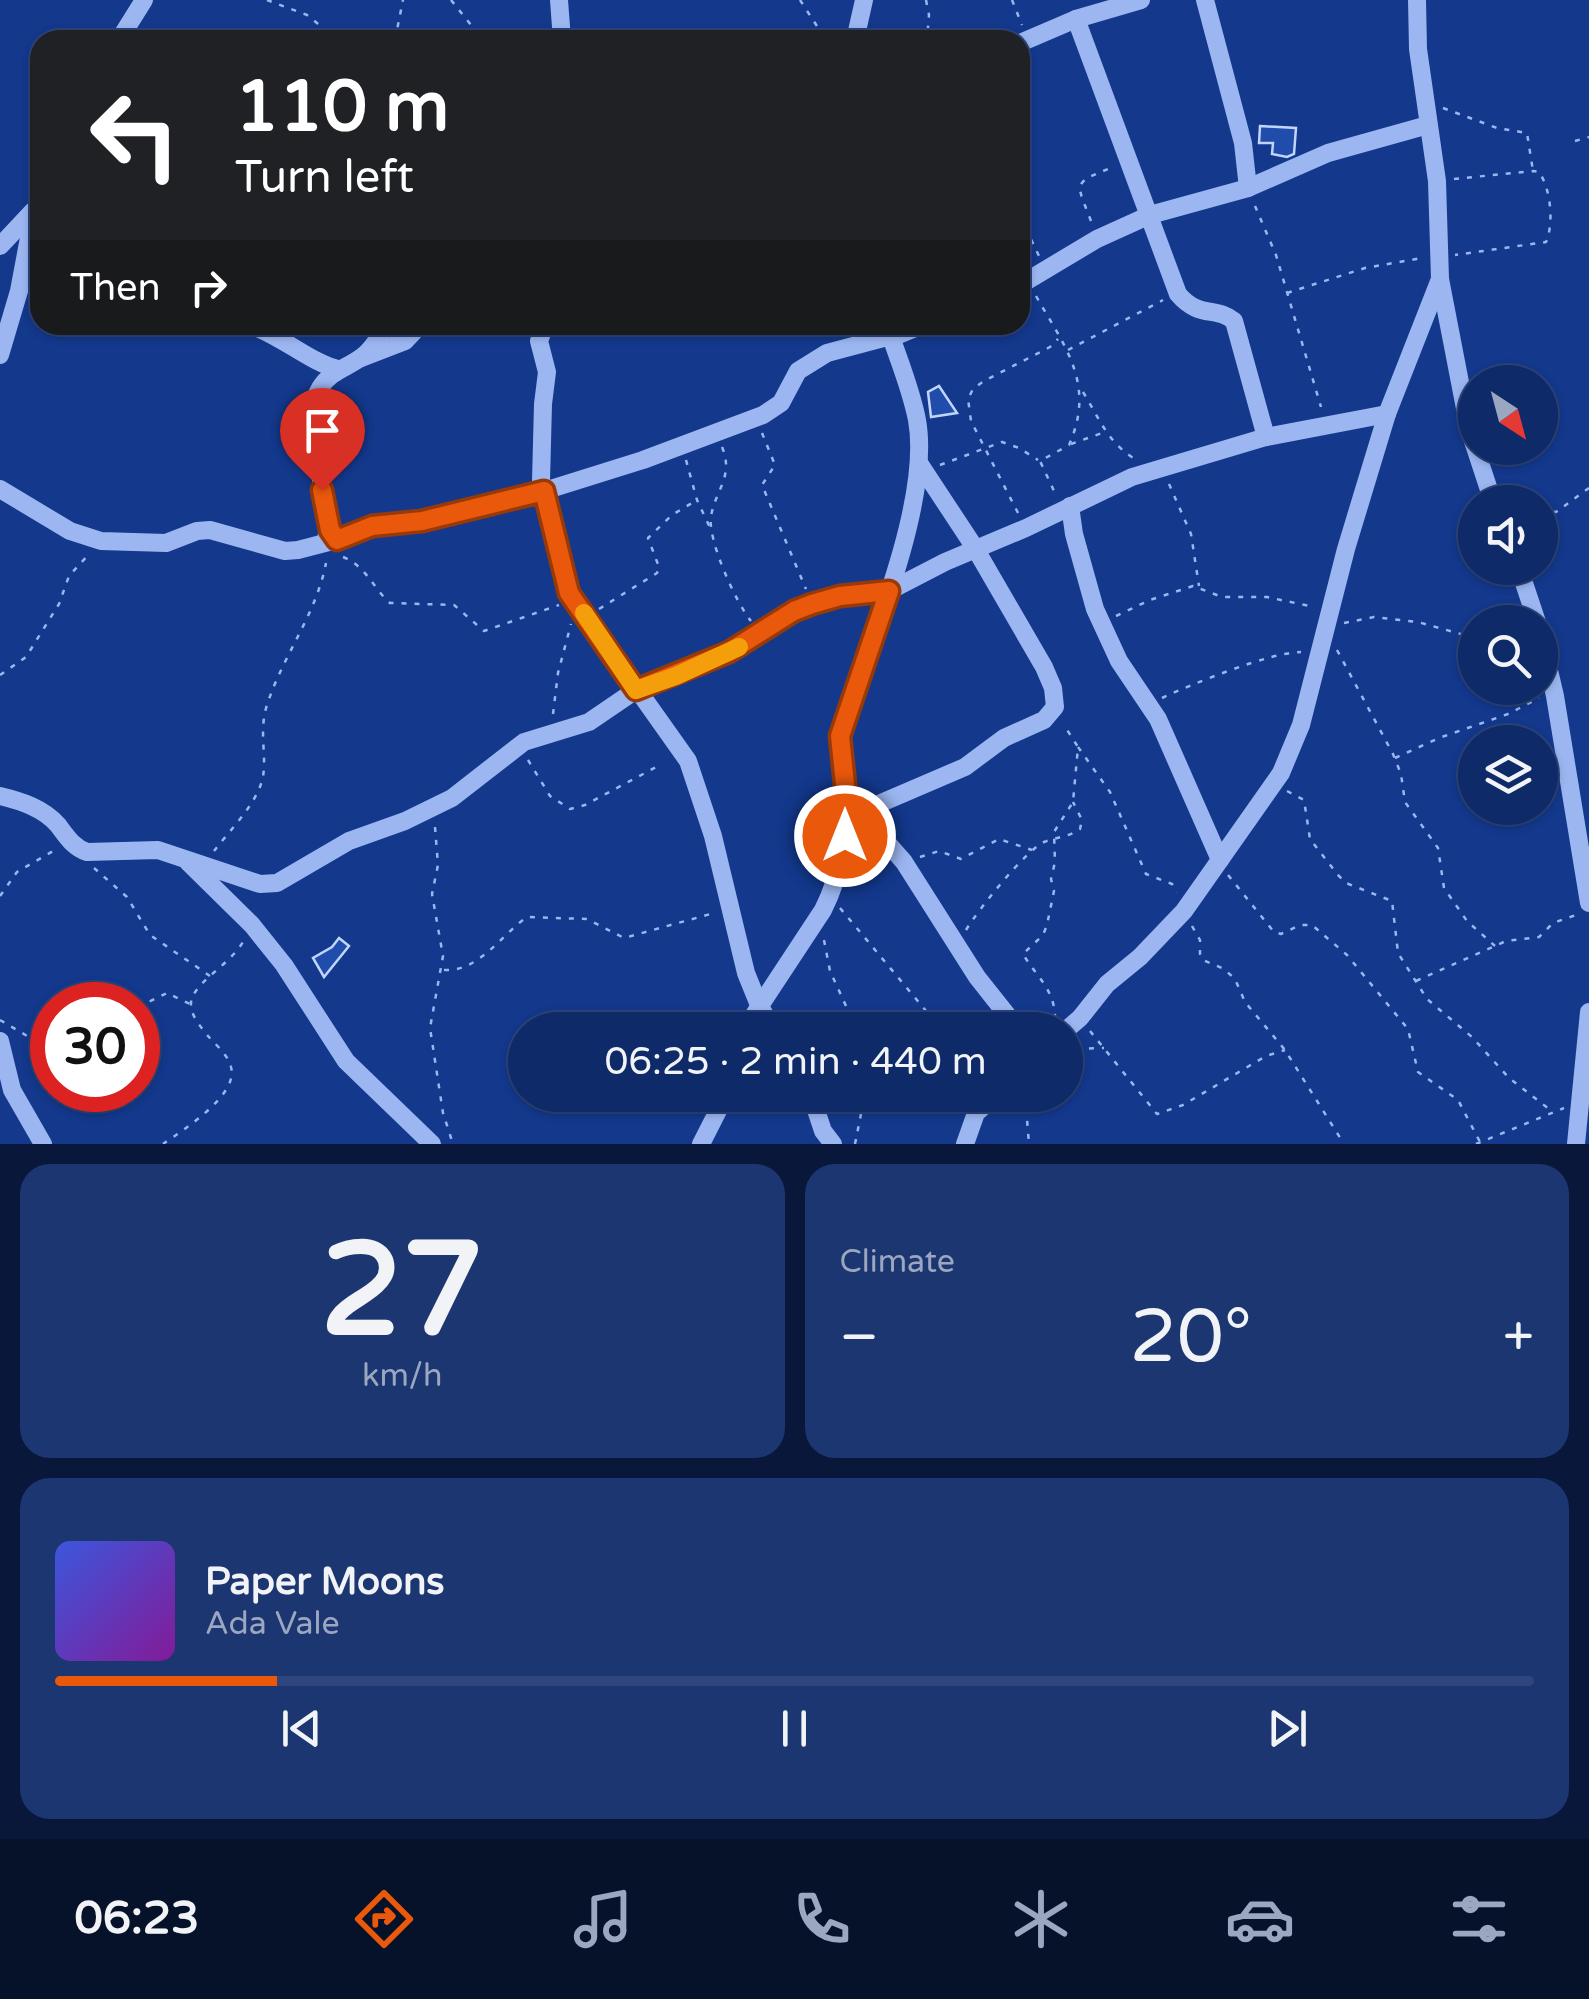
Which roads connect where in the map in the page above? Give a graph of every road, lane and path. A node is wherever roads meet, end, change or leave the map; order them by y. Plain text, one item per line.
1 (144, 0) edge
2 (267, 0) edge
3 (404, 0) edge
4 (451, 0) edge
5 (559, 0) edge
6 (800, 0) edge
7 (864, 0) edge
8 (926, 0) edge
9 (1012, 0) edge
10 (1141, 0) edge
11 (1205, 0) edge
12 (1417, 0) edge
13 (1076, 20) junction
14 (126, 30) edge
15 (326, 30) edge
16 (397, 30) edge
17 (475, 30) edge
18 (561, 30) edge
19 (820, 30) edge
20 (857, 30) edge
21 (927, 30) edge
22 (1021, 30) edge
23 (1030, 39) edge
24 (1424, 98) junction
25 (1428, 126) junction
26 (1589, 137) edge
27 (1575, 141) dead end
28 (1128, 160) junction
29 (1533, 171) junction
30 (1437, 181) junction
31 (1248, 188) junction
32 (30, 214) edge
33 (1150, 215) junction
34 (1098, 238) junction
35 (1030, 239) edge
36 (30, 242) edge
37 (0, 246) edge
38 (1440, 257) junction
39 (1043, 268) junction
40 (1030, 278) edge
41 (1440, 280) junction
42 (1030, 292) edge
43 (1287, 292) junction
44 (1178, 294) junction
45 (275, 335) edge
46 (380, 335) edge
47 (411, 335) edge
48 (541, 335) edge
49 (883, 335) edge
50 (891, 335) edge
51 (1059, 337) junction
52 (1067, 350) junction
53 (0, 354) edge
54 (361, 358) junction
55 (338, 369) junction
56 (1080, 386) junction
57 (1387, 414) junction
58 (754, 418) junction
59 (1328, 427) junction
60 (716, 432) junction
61 (1106, 432) junction
62 (1266, 436) junction
63 (1069, 444) junction
64 (682, 445) junction
65 (986, 448) junction
66 (1040, 461) junction
67 (922, 467) junction
68 (1160, 468) junction
69 (1488, 485) edge
70 (2, 486) edge
71 (1589, 488) edge
72 (544, 491) junction
73 (698, 500) junction
74 (1066, 508) junction
75 (1558, 511) edge
76 (1026, 528) junction
77 (713, 533) junction
78 (101, 542) junction
79 (326, 542) junction
80 (975, 548) junction
81 (1200, 587) junction
82 (889, 591) junction
83 (574, 600) junction
84 (812, 604) junction
85 (587, 616) junction
86 (1102, 623) junction
87 (1328, 623) junction
88 (1458, 633) edge
89 (761, 634) junction
90 (1320, 653) junction
91 (0, 674) edge
92 (636, 690) junction
93 (1526, 705) edge
94 (1556, 705) edge
95 (1148, 706) junction
96 (1053, 712) junction
97 (552, 736) junction
98 (520, 745) junction
99 (1078, 746) junction
100 (1395, 758) junction
101 (660, 766) dead end
102 (1278, 777) junction
103 (0, 796) edge
104 (1073, 802) junction
105 (434, 806) junction
106 (854, 816) junction
107 (1053, 840) junction
108 (77, 849) junction
109 (1034, 851) junction
110 (182, 856) junction
111 (1220, 860) junction
112 (904, 862) junction
113 (204, 864) junction
114 (0, 896) edge
115 (830, 896) junction
116 (729, 907) junction
117 (1584, 908) edge
118 (1184, 912) junction
119 (820, 914) junction
120 (252, 925) junction
121 (958, 944) junction
122 (1495, 946) junction
123 (441, 970) junction
124 (210, 976) junction
125 (1416, 981) junction
126 (160, 996) edge
127 (190, 1004) junction
128 (759, 1005) junction
129 (755, 1012) edge
130 (763, 1012) edge
131 (849, 1012) edge
132 (927, 1012) edge
133 (1005, 1012) edge
134 (1055, 1012) edge
135 (1082, 1012) edge
136 (1589, 1012) edge
137 (0, 1020) edge
138 (1083, 1032) edge
139 (30, 1038) edge
140 (0, 1040) edge
141 (1105, 1048) junction
142 (1083, 1049) edge
143 (1286, 1050) junction
144 (1580, 1102) junction
145 (717, 1112) edge
146 (817, 1112) edge
147 (861, 1112) edge
148 (977, 1112) edge
149 (1026, 1112) edge
150 (1553, 1112) junction
151 (1478, 1143) edge
152 (43, 1144) edge
153 (163, 1144) edge
154 (432, 1144) edge
155 (453, 1144) edge
156 (701, 1144) edge
157 (833, 1144) edge
158 (856, 1144) edge
159 (965, 1144) edge
160 (1029, 1144) edge
161 (1344, 1144) edge
162 (1576, 1144) edge

1 - 14 street
2 - 15 path
3 - 16 path
4 - 17 path
5 - 18 street
6 - 19 path
7 - 20 street
8 - 21 path
9 - 22 path
10 - 13 street
11 - 31 street
12 - 24 street
13 - 23 street
13 - 28 street
24 - 25 street
24 - 29 path
25 - 30 street
25 - 31 street
26 - 27 path
28 - 33 street
28 - 34 path
29 - 30 path
29 - 38 path
30 - 38 street
31 - 33 street
31 - 43 path
32 - 37 street
33 - 34 street
33 - 44 street
34 - 39 street
35 - 39 path
36 - 53 street
38 - 41 street
38 - 43 path
39 - 40 street
41 - 57 street
41 - 69 street
42 - 51 path
43 - 59 path
44 - 52 path
44 - 62 street
45 - 55 street
46 - 54 street
47 - 54 street
48 - 72 street
49 - 58 street
50 - 67 street
51 - 52 path
51 - 65 path
52 - 56 path
54 - 55 street
55 - 79 street
56 - 61 path
56 - 63 path
57 - 59 street
57 - 87 street
58 - 60 street
58 - 84 path
59 - 62 street
60 - 64 street
60 - 77 path
61 - 63 path
61 - 68 path
62 - 68 street
63 - 66 path
64 - 72 street
64 - 73 path
65 - 66 path
65 - 67 path
65 - 76 path
66 - 74 path
67 - 80 street
67 - 82 street
68 - 74 street
68 - 81 path
70 - 78 street
71 - 75 path
72 - 79 street
72 - 83 street
73 - 77 path
73 - 85 path
74 - 76 street
74 - 86 street
76 - 80 street
77 - 89 path
78 - 79 street
78 - 91 path
79 - 83 path
79 - 113 path
80 - 82 street
80 - 96 street
81 - 86 path
81 - 87 path
82 - 84 street
82 - 106 street
83 - 85 street
84 - 89 street
85 - 92 street
85 - 97 path
86 - 95 street
87 - 88 path
87 - 90 street
87 - 100 path
89 - 92 street
90 - 95 path
90 - 102 street
92 - 97 street
92 - 116 street
93 - 100 path
94 - 117 street
95 - 111 street
96 - 99 path
96 - 106 street
97 - 98 street
98 - 101 path
98 - 105 street
99 - 104 path
99 - 118 path
100 - 122 path
102 - 111 street
102 - 125 path
103 - 108 street
104 - 107 path
104 - 107 path
105 - 113 street
105 - 123 path
106 - 112 street
106 - 115 street
107 - 109 path
107 - 134 path
108 - 110 street
108 - 114 path
108 - 124 path
109 - 112 path
109 - 121 path
110 - 113 street
110 - 120 street
111 - 118 street
111 - 151 path
112 - 121 street
115 - 119 street
115 - 132 path
116 - 123 path
116 - 128 street
117 - 122 path
118 - 135 street
118 - 143 path
119 - 128 street
119 - 131 path
120 - 124 path
120 - 154 street
121 - 133 street
122 - 125 path
123 - 155 path
124 - 127 path
125 - 150 path
126 - 127 path
127 - 153 path
128 - 129 street
128 - 130 street
136 - 144 street
137 - 139 path
138 - 141 path
140 - 152 street
141 - 142 path
141 - 143 path
143 - 161 path
144 - 150 path
144 - 162 street
145 - 156 street
146 - 157 street
147 - 158 path
148 - 159 street
149 - 160 path
150 - 151 path

